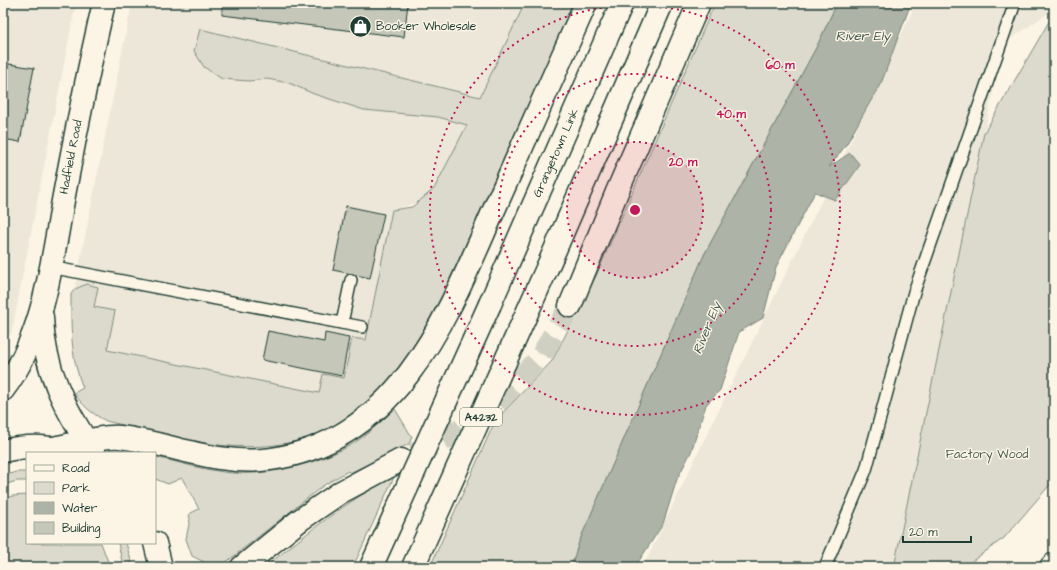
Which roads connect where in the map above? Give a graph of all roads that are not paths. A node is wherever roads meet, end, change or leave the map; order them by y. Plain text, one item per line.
1 (104, 3) edge
2 (586, 3) edge
3 (622, 3) edge
4 (662, 3) edge
5 (699, 3) edge
6 (1015, 3) edge
7 (50, 267) junction
8 (350, 280) dead end
9 (570, 306) tunnel mouth
10 (41, 311) junction
11 (342, 323) junction
12 (362, 327) dead end
13 (3, 390) edge
14 (91, 448) edge
15 (60, 450) edge
16 (3, 451) edge
17 (401, 460) tunnel mouth
18 (155, 544) edge
19 (1054, 564) edge
20 (161, 567) edge
21 (242, 567) edge
22 (371, 567) edge
23 (413, 567) edge
24 (825, 567) edge
25 (1051, 567) edge

1 - 7 main road, Hadfield Road
2 - 14 main road
3 - 22 main road, Grangetown Link / A4232, bridge
4 - 23 main road, A4232, bridge
5 - 9 main road
6 - 24 lane
7 - 10 main road, Hadfield Road
7 - 11 lane
8 - 11 lane
10 - 13 main road
10 - 14 main road
11 - 12 lane
14 - 15 main road
15 - 16 main road
17 - 21 main road
18 - 20 main road
19 - 25 main road

